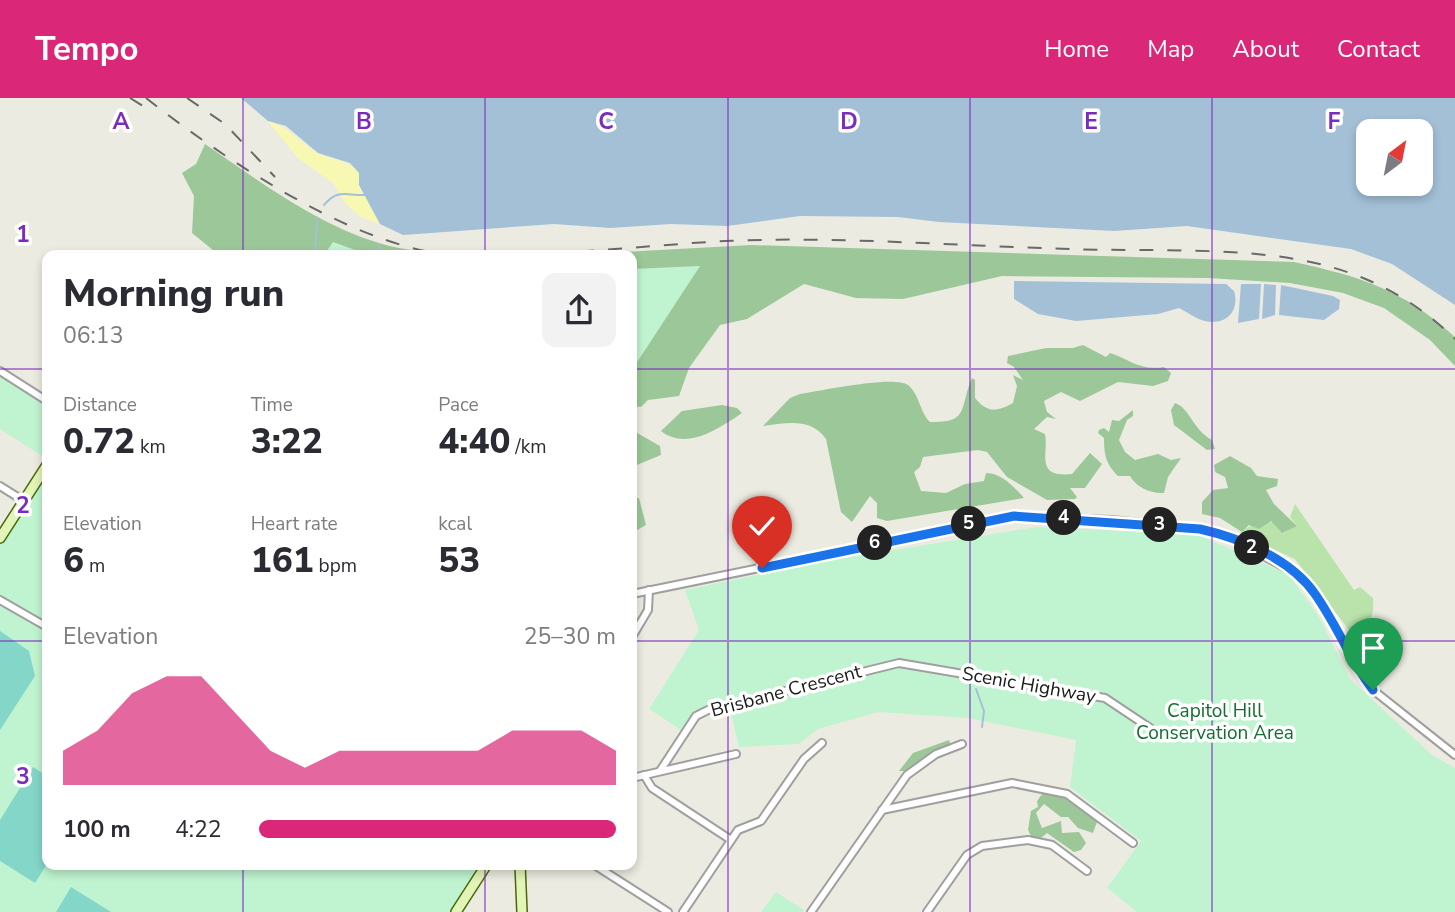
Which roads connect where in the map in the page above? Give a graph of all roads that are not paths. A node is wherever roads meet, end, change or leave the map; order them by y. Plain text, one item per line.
1 (0, 371) edge
2 (42, 398) edge
3 (42, 473) edge
4 (0, 486) edge
5 (24, 501) junction
6 (0, 538) edge
7 (649, 590) junction
8 (637, 593) edge
9 (0, 600) edge
10 (42, 624) edge
11 (637, 629) edge
12 (899, 663) joint
13 (1150, 728) dead end
14 (822, 743) dead end
15 (962, 744) dead end
16 (736, 754) dead end
17 (1455, 755) edge
18 (660, 771) junction
19 (644, 775) junction
20 (637, 777) edge
21 (882, 810) junction
22 (731, 840) junction
23 (1133, 843) dead end
24 (483, 870) edge
25 (520, 870) edge
26 (602, 870) edge
27 (1087, 871) dead end
28 (456, 912) edge
29 (522, 912) edge
30 (668, 912) edge
31 (683, 912) edge
32 (811, 912) edge
33 (927, 912) edge

1 - 2 street
3 - 5 street
4 - 5 street
5 - 6 street
7 - 8 street
7 - 11 street
7 - 17 street
9 - 10 street
12 - 13 street, Scenic Highway
12 - 18 street, Brisbane Crescent
14 - 22 street
15 - 21 street
16 - 18 street
18 - 19 street
19 - 20 street
19 - 22 street
21 - 23 street
21 - 32 street
22 - 31 street
24 - 28 street
25 - 29 street
26 - 30 street
27 - 33 street

